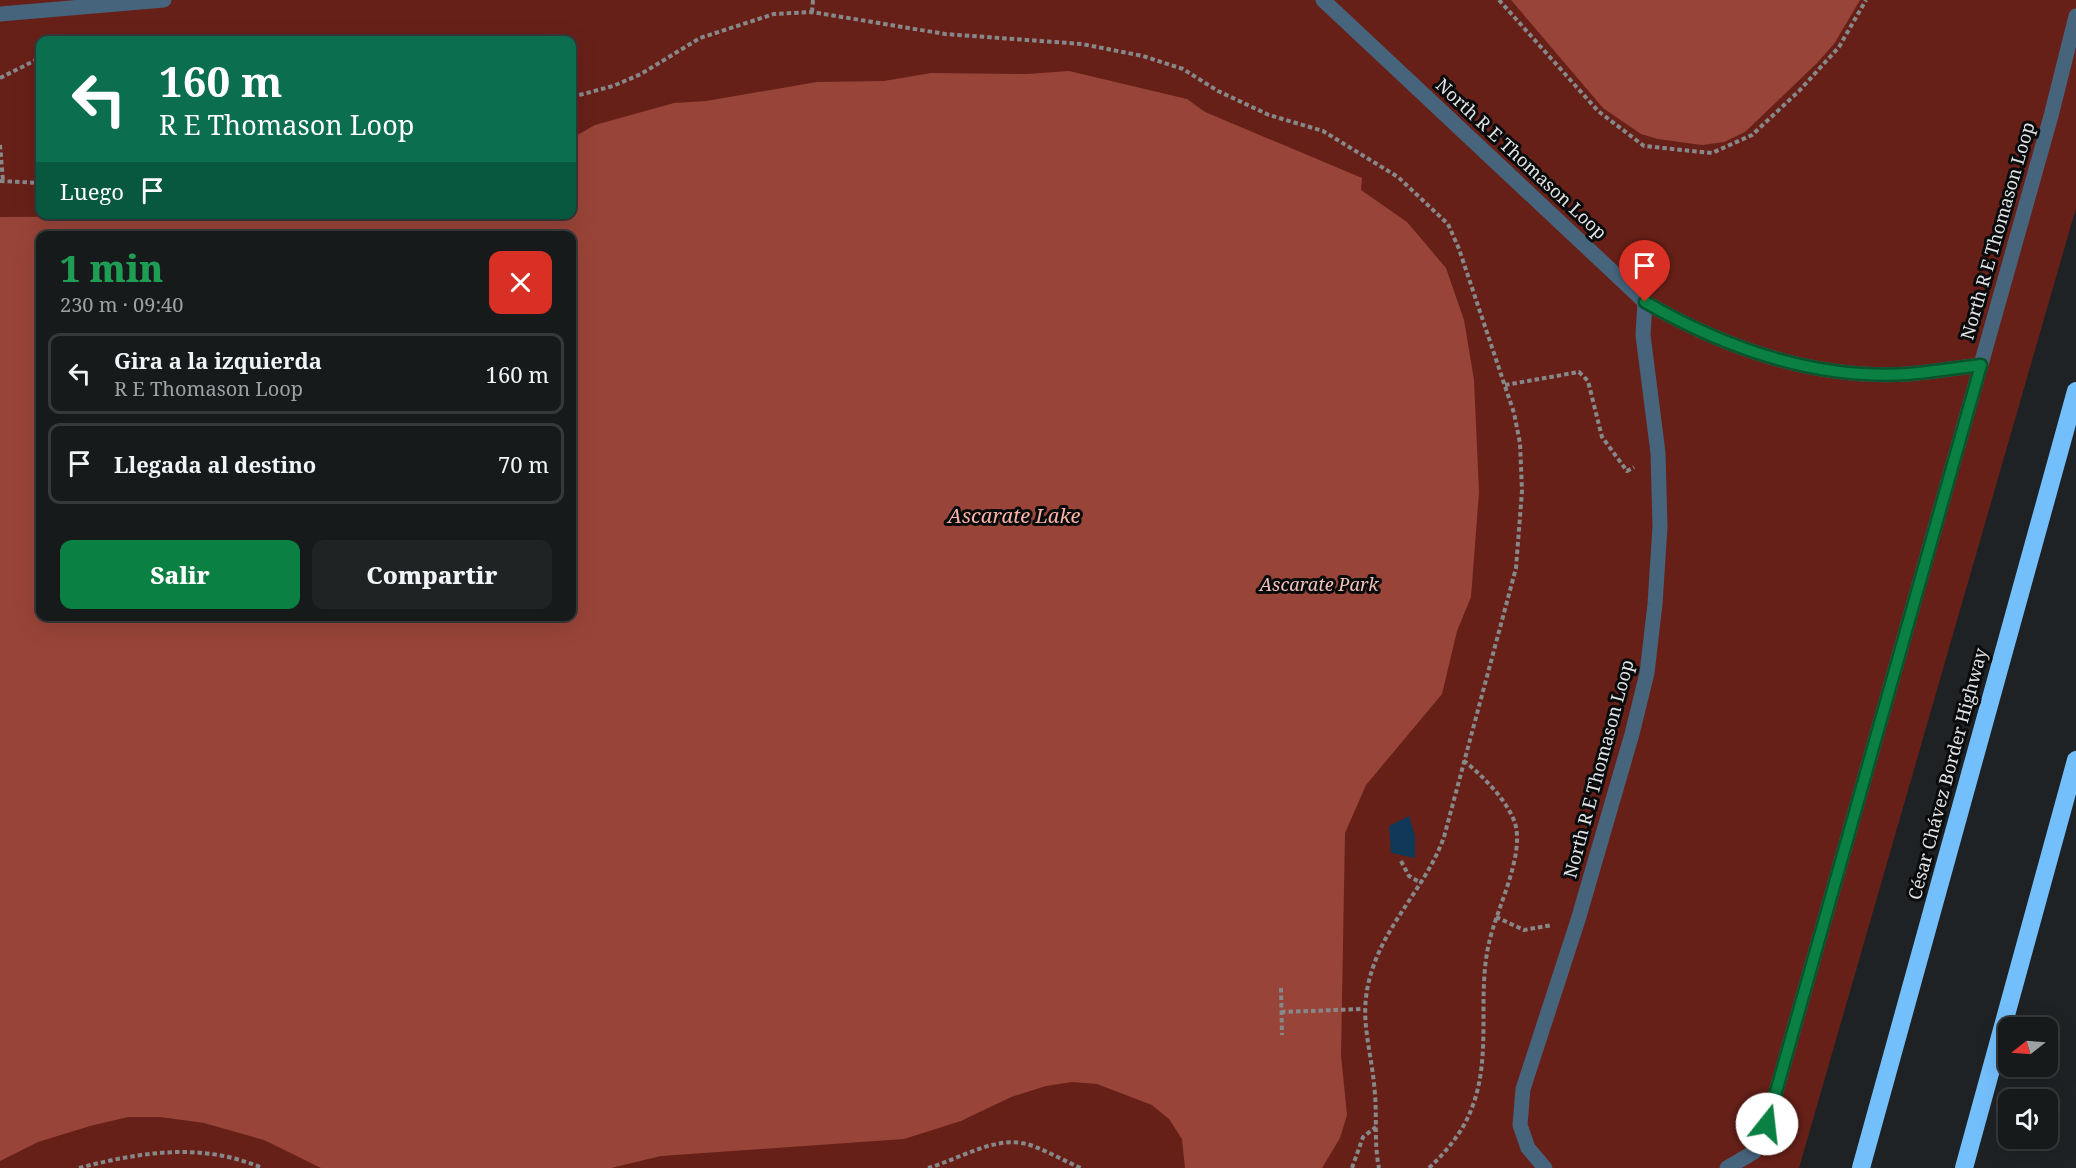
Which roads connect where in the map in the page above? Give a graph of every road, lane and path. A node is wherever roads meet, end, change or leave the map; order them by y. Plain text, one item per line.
1 (164, 0) edge
2 (813, 0) edge
3 (1323, 0) edge
4 (1499, 0) edge
5 (1866, 0) edge
6 (812, 12) junction
7 (0, 14) edge
8 (2076, 16) edge
9 (36, 60) edge
10 (0, 78) edge
11 (576, 96) edge
12 (0, 145) edge
13 (1, 181) edge
14 (36, 183) edge
15 (1645, 302) junction
16 (1981, 365) junction
17 (1505, 385) junction
18 (2076, 391) edge
19 (1658, 453) junction
20 (2076, 759) edge
21 (1463, 760) junction
22 (1401, 861) dead end
23 (1421, 883) junction
24 (1496, 917) junction
25 (1524, 930) dead end
26 (1281, 988) dead end
27 (1363, 1009) junction
28 (1281, 1012) junction
29 (1282, 1035) dead end
30 (1376, 1127) junction
31 (1742, 1165) edge
32 (79, 1168) edge
33 (262, 1168) edge
34 (928, 1168) edge
35 (1081, 1168) edge
36 (1352, 1168) edge
37 (1379, 1168) edge
38 (1429, 1168) edge
39 (1545, 1168) edge
40 (1727, 1168) edge
41 (1861, 1168) edge
42 (1964, 1168) edge

1 - 7 street
2 - 6 path
3 - 15 street, North R E Thomason Loop
4 - 5 path
6 - 11 path
6 - 17 path
8 - 16 street, North R E Thomason Loop
9 - 10 path
12 - 13 path
13 - 14 path
15 - 16 street
15 - 19 street, North R E Thomason Loop
16 - 31 street, North R E Thomason Loop
17 - 19 path
17 - 21 path
18 - 41 highway, César Chávez Border Highway
19 - 39 street, North R E Thomason Loop
20 - 42 highway
21 - 23 path
21 - 24 path
22 - 23 path
23 - 27 path
24 - 25 path
24 - 38 path
26 - 28 path
27 - 28 path
27 - 30 path
28 - 29 path
30 - 36 path
30 - 37 path
31 - 40 street, North R E Thomason Loop
32 - 33 path
34 - 35 path

